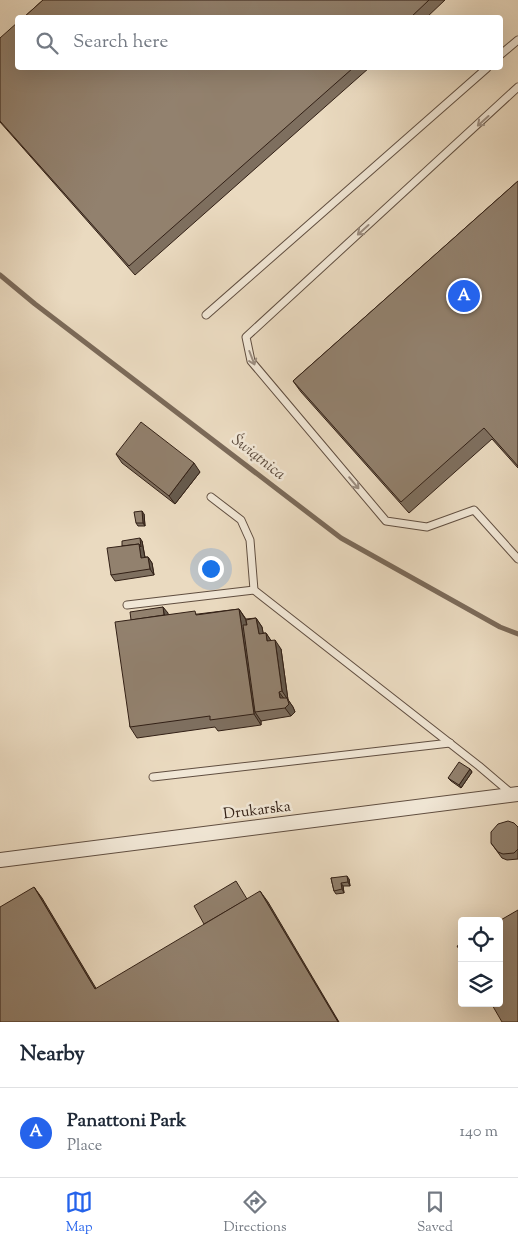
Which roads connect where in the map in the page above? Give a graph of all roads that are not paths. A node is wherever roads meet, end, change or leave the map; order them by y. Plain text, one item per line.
1 (518, 40) edge
2 (503, 52) edge
3 (485, 70) edge
4 (518, 87) edge
5 (206, 315) dead end
6 (212, 497) dead end
7 (518, 559) edge
8 (254, 590) junction
9 (127, 605) dead end
10 (450, 743) junction
11 (153, 777) dead end
12 (515, 794) edge
13 (0, 860) edge

1 - 2 lane
3 - 5 lane
4 -> 7 lane
6 - 8 lane
8 - 9 lane
8 - 10 lane
10 - 11 lane
10 - 12 lane
12 - 13 street, Drukarska

